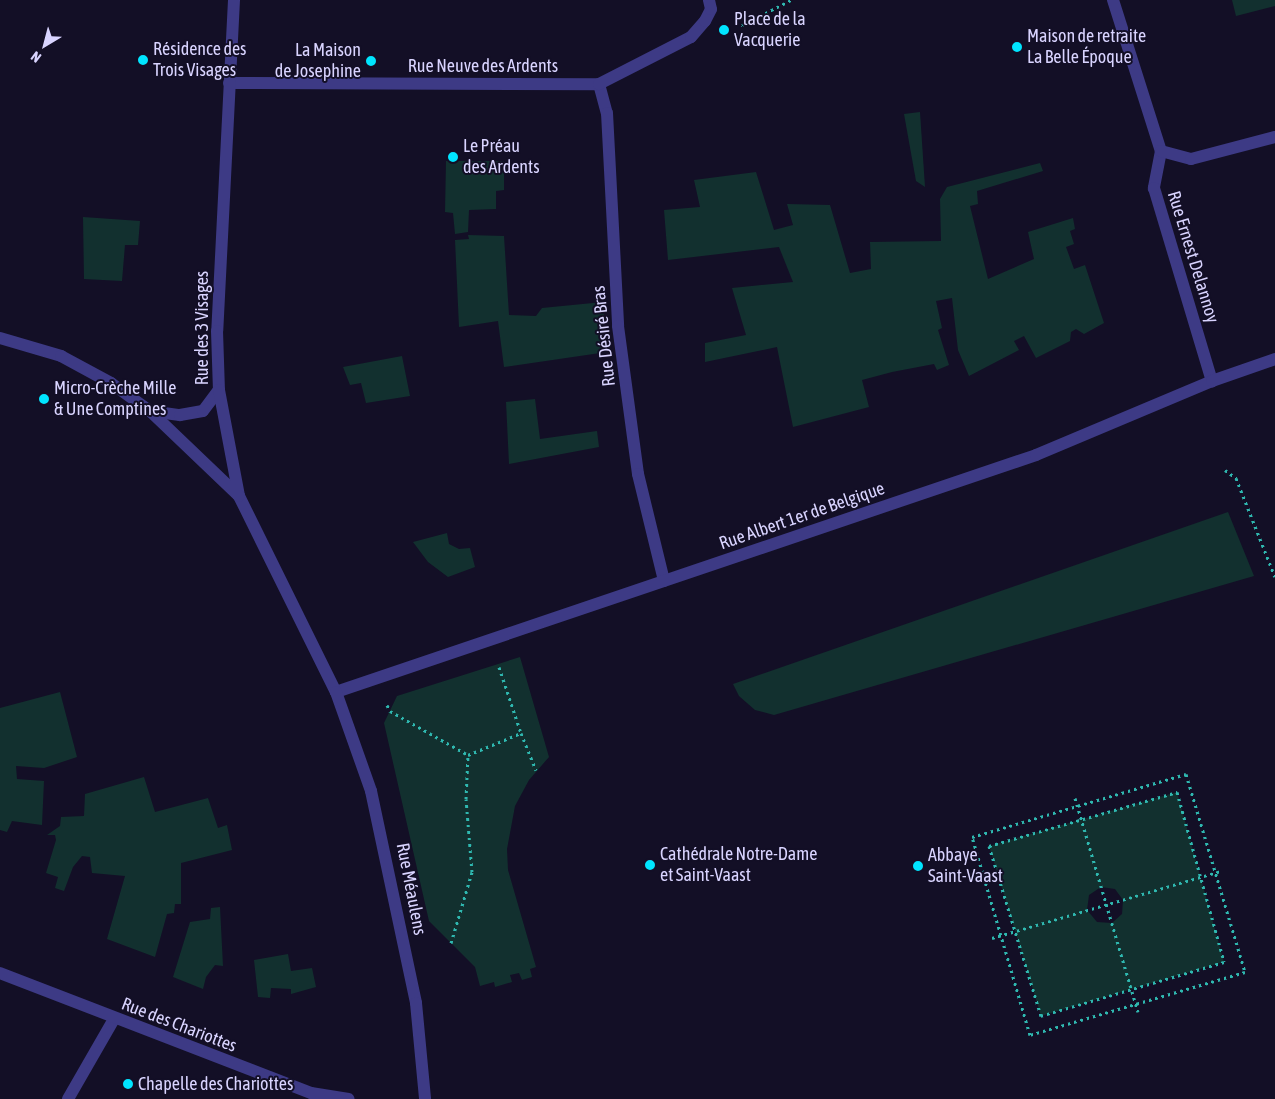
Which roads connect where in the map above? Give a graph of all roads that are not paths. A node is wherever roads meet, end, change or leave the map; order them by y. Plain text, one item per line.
1 (234, 0) edge
2 (1113, 0) edge
3 (710, 5) edge
4 (229, 83) junction
5 (600, 84) junction
6 (1275, 137) edge
7 (1161, 151) junction
8 (0, 338) edge
9 (1275, 359) edge
10 (1212, 381) junction
11 (219, 390) junction
12 (150, 411) junction
13 (239, 496) junction
14 (664, 581) junction
15 (336, 692) junction
16 (0, 973) edge
17 (114, 1018) junction
18 (68, 1099) edge
19 (349, 1099) edge
20 (425, 1099) edge

1 - 4 street, Rue des 3 Visages
2 - 7 street, Rue Ernest Delannoy
3 - 5 street, Rue Neuve des Ardents
4 - 5 street, Rue Neuve des Ardents
4 - 11 street, Rue des 3 Visages
5 - 14 street, Rue Désiré Bras
6 - 7 street
7 - 10 street, Rue Ernest Delannoy
8 - 12 street
9 - 10 street, Rue Albert 1er de Belgique
10 - 14 street, Rue Albert 1er de Belgique
11 - 12 street
11 - 13 street, Rue des 3 Visages
12 - 13 street
13 - 15 street, Rue des 3 Visages
14 - 15 street, Rue Albert 1er de Belgique
15 - 20 street, Rue Méaulens
16 - 17 street, Rue des Chariottes
17 - 18 street
17 - 19 street, Rue des Chariottes

